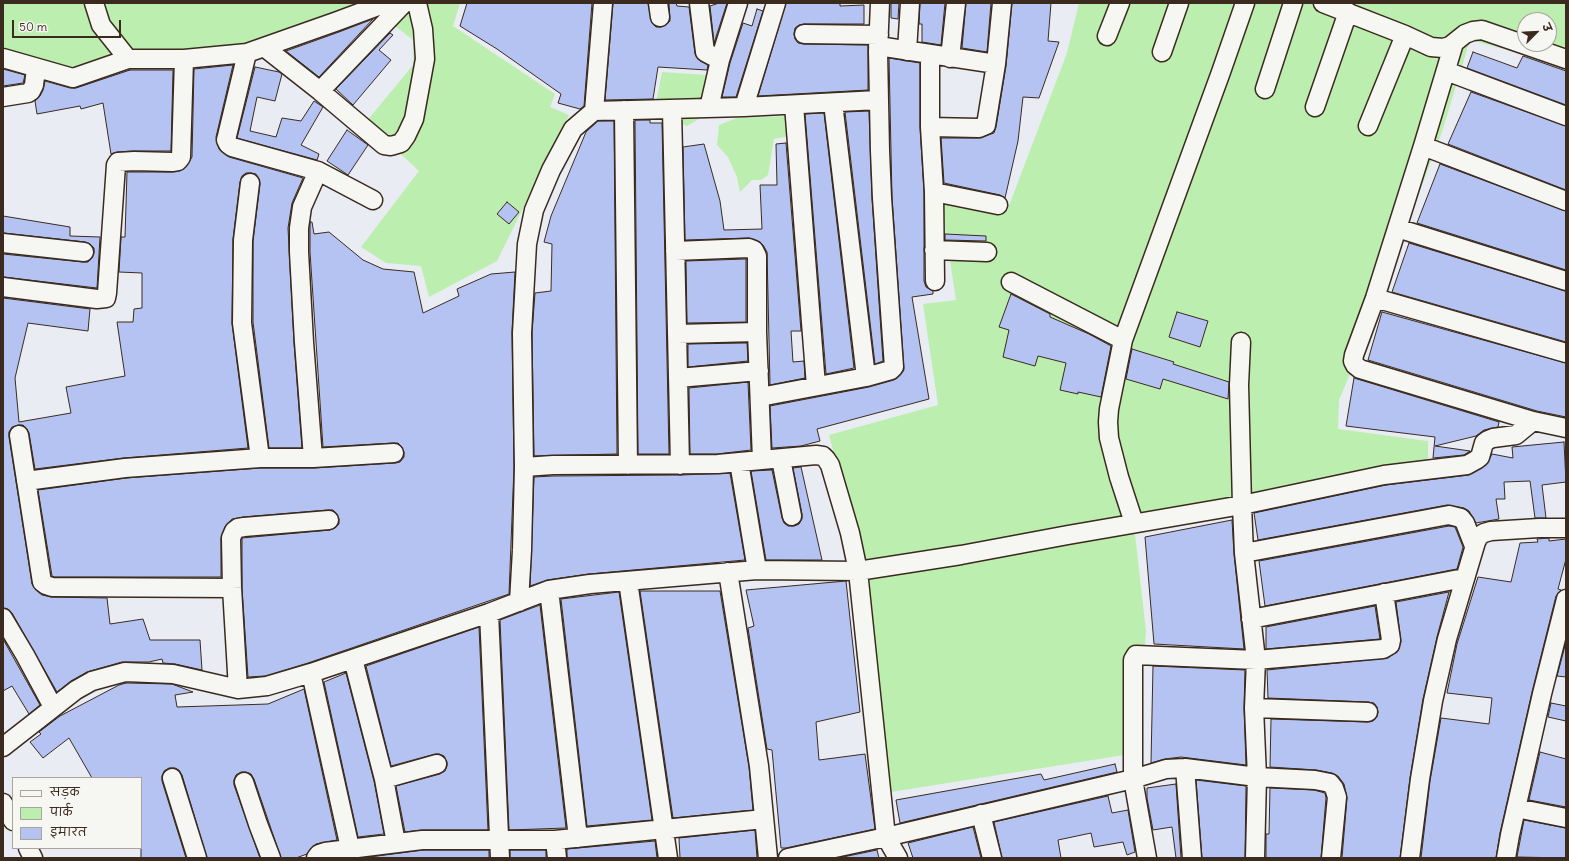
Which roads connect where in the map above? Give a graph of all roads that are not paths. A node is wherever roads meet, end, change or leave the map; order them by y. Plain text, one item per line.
1 (94, 3) edge
2 (386, 3) edge
3 (404, 3) edge
4 (417, 3) edge
5 (603, 3) edge
6 (699, 3) edge
7 (738, 3) edge
8 (776, 3) edge
9 (880, 3) edge
10 (910, 3) edge
11 (956, 3) edge
12 (1002, 3) edge
13 (1120, 3) edge
14 (1179, 3) edge
15 (1245, 3) edge
16 (1293, 3) edge
17 (1323, 3) edge
18 (1348, 12) junction
19 (804, 34) dead end
20 (1406, 35) junction
21 (1107, 36) dead end
22 (879, 40) junction
23 (1454, 43) junction
24 (255, 50) junction
25 (906, 51) junction
26 (1162, 52) dead end
27 (930, 55) junction
28 (3, 58) edge
29 (184, 58) junction
30 (950, 58) junction
31 (128, 59) junction
32 (1566, 59) edge
33 (720, 60) junction
34 (996, 64) junction
35 (36, 68) junction
36 (1446, 71) junction
37 (1265, 89) dead end
38 (320, 91) junction
39 (3, 97) edge
40 (878, 100) junction
41 (833, 103) junction
42 (794, 105) junction
43 (1315, 106) dead end
44 (744, 107) junction
45 (709, 108) junction
46 (672, 109) junction
47 (624, 110) junction
48 (594, 111) junction
49 (1566, 116) edge
50 (1368, 126) dead end
51 (930, 127) junction
52 (1424, 146) junction
53 (318, 171) junction
54 (250, 183) dead end
55 (934, 192) junction
56 (373, 200) dead end
57 (1566, 201) edge
58 (998, 205) dead end
59 (1397, 228) junction
60 (3, 243) edge
61 (934, 250) junction
62 (675, 251) junction
63 (84, 252) dead end
64 (987, 252) dead end
65 (935, 281) dead end
66 (1566, 281) edge
67 (1012, 282) dead end
68 (3, 287) edge
69 (1375, 298) junction
70 (757, 332) junction
71 (677, 334) junction
72 (1123, 340) junction
73 (1241, 342) dead end
74 (1566, 353) edge
75 (759, 372) junction
76 (866, 377) junction
77 (678, 378) junction
78 (816, 386) junction
79 (760, 397) junction
80 (1533, 421) junction
81 (1566, 428) edge
82 (19, 435) dead end
83 (394, 453) dead end
84 (260, 458) junction
85 (313, 458) junction
86 (781, 459) junction
87 (762, 460) junction
88 (739, 462) junction
89 (628, 465) junction
90 (680, 465) junction
91 (524, 467) junction
92 (26, 481) junction
93 (1242, 505) junction
94 (792, 516) dead end
95 (329, 520) dead end
96 (1134, 524) junction
97 (1566, 528) edge
98 (1474, 546) junction
99 (1244, 553) junction
100 (757, 570) junction
101 (858, 571) junction
102 (728, 572) junction
103 (1464, 578) junction
104 (628, 581) junction
105 (232, 588) junction
106 (549, 590) junction
107 (1384, 593) junction
108 (1566, 599) edge
109 (518, 602) junction
110 (489, 613) junction
111 (3, 618) edge
112 (1251, 619) junction
113 (353, 659) junction
114 (1256, 660) junction
115 (311, 673) junction
116 (238, 689) junction
117 (53, 707) junction
118 (1254, 708) junction
119 (1368, 712) dead end
120 (3, 747) edge
121 (437, 764) dead end
122 (1185, 768) junction
123 (1257, 777) junction
124 (172, 778) dead end
125 (384, 779) junction
126 (1133, 779) junction
127 (244, 782) dead end
128 (3, 803) edge
129 (1516, 808) junction
130 (981, 814) junction
131 (1566, 818) edge
132 (12, 819) edge
133 (764, 819) junction
134 (664, 828) junction
135 (886, 837) junction
136 (578, 838) junction
137 (555, 840) junction
138 (396, 843) junction
139 (350, 848) junction
140 (28, 849) edge
141 (500, 849) edge
142 (33, 858) edge
143 (197, 858) edge
144 (272, 858) edge
145 (315, 858) edge
146 (557, 858) edge
147 (668, 858) edge
148 (768, 858) edge
149 (788, 858) edge
150 (898, 858) edge
151 (992, 858) edge
152 (1147, 858) edge
153 (1192, 858) edge
154 (1255, 858) edge
155 (1331, 858) edge
156 (1410, 858) edge
157 (1506, 858) edge

1 - 31 street
2 - 24 street
3 - 38 street
4 - 38 street
5 - 48 street
6 - 33 street
7 - 33 street
8 - 44 street
9 - 22 street
10 - 25 street
11 - 30 street
12 - 34 street
13 - 21 street
14 - 26 street
15 - 72 street
16 - 37 street
17 - 18 street
18 - 20 street
18 - 43 street
19 - 22 street
20 - 23 street
20 - 50 street
22 - 25 street
22 - 40 street
23 - 32 street
23 - 36 street
24 - 29 street
24 - 38 street
24 - 53 street
25 - 27 street
27 - 30 street
27 - 51 street
28 - 35 street
29 - 31 street
29 - 68 street
30 - 34 street
31 - 35 street
33 - 45 street
34 - 51 street
35 - 39 street
36 - 49 street
36 - 52 street
40 - 41 street
40 - 76 street
41 - 42 street
41 - 76 street
42 - 44 street
42 - 78 street
44 - 45 street
45 - 46 street
46 - 47 street
46 - 62 street
47 - 48 street
47 - 89 street
48 - 91 street
51 - 55 street
52 - 57 street
52 - 59 street
53 - 56 street
53 - 85 street
54 - 84 street
55 - 58 street
55 - 61 street
59 - 66 street
59 - 69 street
60 - 63 street
61 - 64 street
61 - 65 street
62 - 70 street
62 - 71 street
67 - 72 street
69 - 74 street
69 - 80 street
70 - 71 street
70 - 75 street
71 - 77 street
72 - 96 street
73 - 93 street
75 - 77 street
75 - 79 street
76 - 78 street
77 - 90 street
78 - 79 street
79 - 87 street
80 - 81 street
80 - 93 street
82 - 92 street
83 - 85 street
84 - 85 street
84 - 92 street
86 - 87 street
86 - 94 street
86 - 101 street
87 - 88 street
88 - 90 street
88 - 100 street
89 - 90 street
89 - 91 street
91 - 109 street
92 - 105 street
93 - 96 street
93 - 99 street
95 - 105 street
96 - 101 street
97 - 98 street
98 - 99 street
98 - 103 street
99 - 112 street
100 - 101 street
100 - 102 street
101 - 135 street
102 - 104 street
102 - 133 street
103 - 107 street
103 - 156 street
104 - 106 street
104 - 134 street
105 - 116 street
106 - 109 street
106 - 136 street
107 - 112 street
107 - 114 street
108 - 129 street
109 - 110 street
110 - 113 street
110 - 141 street
111 - 117 street
112 - 114 street
113 - 115 street
113 - 125 street
114 - 118 street
114 - 126 street
115 - 116 street
115 - 139 street
116 - 117 street
117 - 120 street
118 - 119 street
118 - 123 street
121 - 125 street
122 - 123 street
122 - 126 street
122 - 153 street
123 - 154 street
123 - 155 street
124 - 143 street
125 - 138 street
126 - 130 street
126 - 152 street
127 - 144 street
128 - 132 street
129 - 131 street
129 - 157 street
130 - 135 street
130 - 151 street
133 - 134 street
133 - 148 street
134 - 136 street
134 - 147 street
135 - 149 street
135 - 150 street
136 - 137 street
137 - 141 street
137 - 146 street
138 - 139 street
138 - 141 street
139 - 145 street
140 - 142 street

